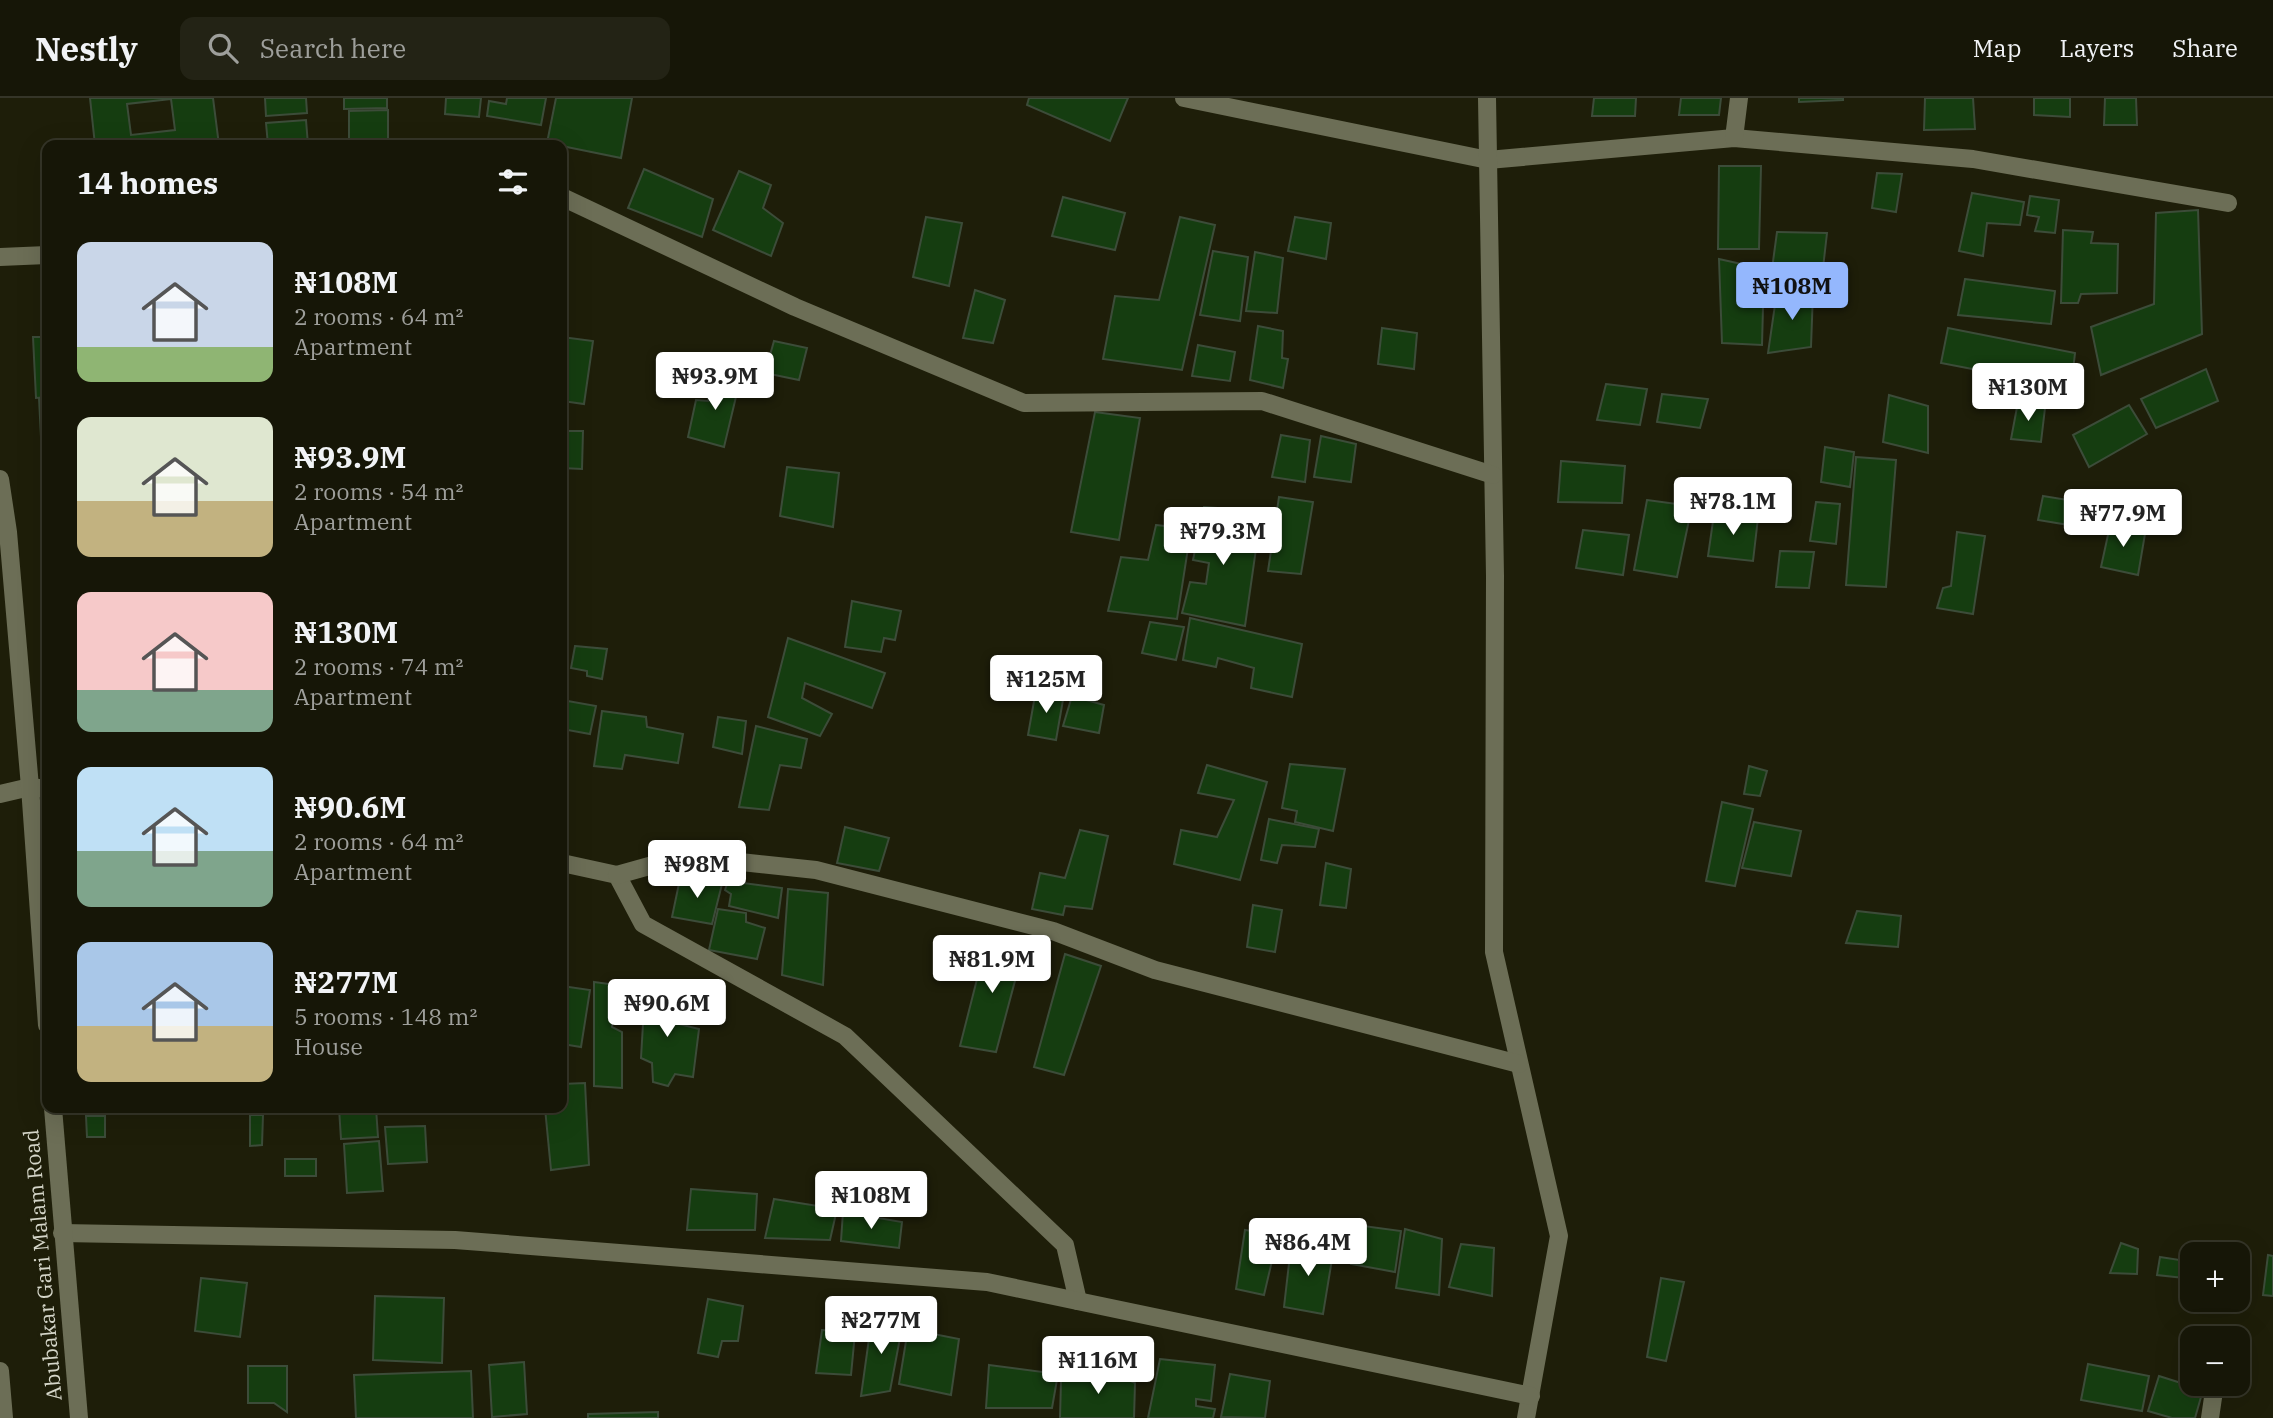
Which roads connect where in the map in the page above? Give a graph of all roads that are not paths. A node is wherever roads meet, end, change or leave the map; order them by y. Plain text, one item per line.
1 (1184, 98) edge
2 (1487, 98) edge
3 (1739, 98) edge
4 (1734, 138) junction
5 (1488, 160) junction
6 (567, 199) edge
7 (2228, 203) dead end
8 (42, 255) edge
9 (0, 257) edge
10 (1493, 475) junction
11 (0, 478) edge
12 (39, 788) edge
13 (0, 794) edge
14 (567, 864) edge
15 (617, 875) junction
16 (42, 877) edge
17 (1519, 1064) junction
18 (53, 1113) edge
19 (62, 1233) junction
20 (1078, 1301) junction
21 (0, 1371) edge
22 (1531, 1396) junction
23 (2213, 1396) edge
24 (4, 1418) edge
25 (79, 1418) edge
26 (1526, 1418) edge
27 (2210, 1418) edge

1 - 5 street
2 - 5 street
3 - 4 street
4 - 5 street
4 - 7 street
5 - 10 street
6 - 10 street
8 - 9 street
10 - 17 street
11 - 12 street
12 - 13 street
12 - 16 street
14 - 15 street
15 - 17 street
15 - 20 street
17 - 22 street
18 - 19 street, Abubakar Gari Malam Road
19 - 20 street
19 - 25 street, Abubakar Gari Malam Road
20 - 22 street
21 - 24 street
22 - 26 street
23 - 27 street

